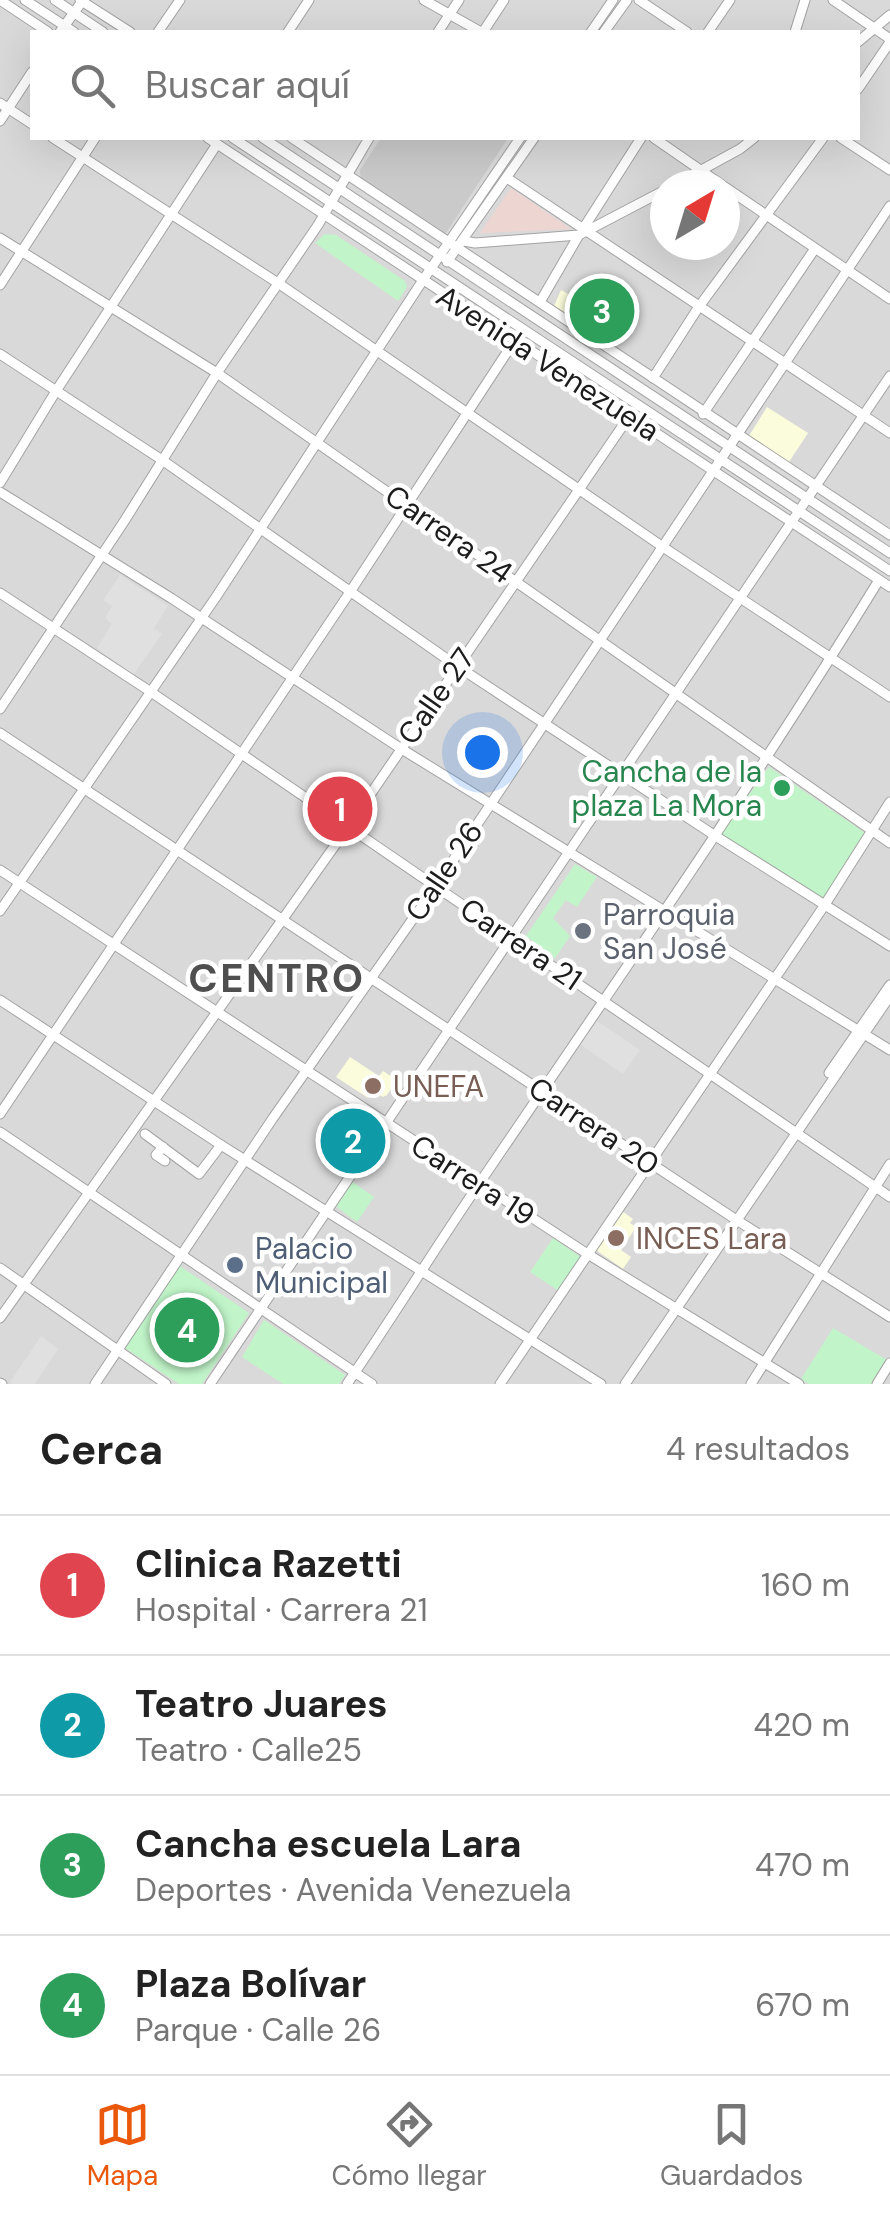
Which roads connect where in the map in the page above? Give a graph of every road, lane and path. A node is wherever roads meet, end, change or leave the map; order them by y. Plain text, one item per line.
1 (0, 0) edge
2 (25, 0) edge
3 (54, 0) edge
4 (82, 0) edge
5 (180, 0) edge
6 (308, 0) edge
7 (424, 0) edge
8 (459, 0) edge
9 (504, 0) edge
10 (613, 0) edge
11 (626, 0) edge
12 (639, 0) edge
13 (730, 0) edge
14 (805, 0) edge
15 (833, 0) edge
16 (74, 13) junction
17 (449, 15) junction
18 (890, 15) edge
19 (874, 28) junction
20 (45, 30) edge
21 (65, 30) edge
22 (66, 30) edge
23 (100, 30) edge
24 (127, 30) edge
25 (159, 30) edge
26 (289, 30) edge
27 (439, 30) edge
28 (478, 30) edge
29 (483, 30) edge
30 (592, 30) edge
31 (605, 30) edge
32 (684, 30) edge
33 (709, 30) edge
34 (796, 30) edge
35 (860, 40) edge
36 (890, 40) edge
37 (30, 74) edge
38 (860, 85) edge
39 (4, 105) edge
40 (0, 121) edge
41 (30, 123) edge
42 (57, 140) edge
43 (94, 140) edge
44 (211, 140) edge
45 (236, 140) edge
46 (266, 140) edge
47 (295, 140) edge
48 (369, 140) edge
49 (519, 140) edge
50 (533, 140) edge
51 (640, 140) edge
52 (657, 140) edge
53 (752, 140) edge
54 (822, 140) edge
55 (844, 140) edge
56 (217, 144) junction
57 (83, 157) junction
58 (701, 170) joint
59 (890, 170) edge
60 (347, 174) junction
61 (506, 178) junction
62 (339, 187) junction
63 (650, 198) edge
64 (740, 198) edge
65 (332, 203) junction
66 (890, 206) edge
67 (324, 214) junction
68 (170, 215) junction
69 (766, 217) junction
70 (584, 232) junction
71 (0, 238) edge
72 (449, 242) junction
73 (466, 244) junction
74 (814, 250) junction
75 (21, 252) junction
76 (444, 258) junction
77 (430, 269) junction
78 (846, 271) junction
79 (422, 280) junction
80 (278, 283) junction
81 (0, 285) edge
82 (890, 300) edge
83 (540, 302) junction
84 (112, 306) junction
85 (698, 308) junction
86 (590, 335) junction
87 (515, 340) junction
88 (750, 342) junction
89 (548, 346) junction
90 (377, 352) junction
91 (0, 354) edge
92 (783, 364) junction
93 (216, 372) junction
94 (890, 376) edge
95 (654, 378) junction
96 (56, 391) junction
97 (652, 395) junction
98 (616, 409) junction
99 (468, 414) junction
100 (703, 414) junction
101 (863, 415) junction
102 (628, 418) junction
103 (890, 434) edge
104 (738, 436) junction
105 (319, 443) junction
106 (730, 447) junction
107 (162, 460) junction
108 (722, 460) junction
109 (714, 472) junction
110 (0, 484) edge
111 (818, 486) junction
112 (580, 490) junction
113 (0, 492) edge
114 (808, 498) junction
115 (407, 506) junction
116 (800, 512) junction
117 (791, 526) junction
118 (261, 529) junction
119 (890, 535) edge
120 (663, 547) junction
121 (890, 553) edge
122 (102, 554) junction
123 (890, 571) edge
124 (879, 580) junction
125 (517, 581) junction
126 (890, 587) edge
127 (350, 592) junction
128 (0, 593) edge
129 (742, 600) junction
130 (200, 618) junction
131 (54, 628) junction
132 (600, 638) junction
133 (832, 657) junction
134 (457, 666) junction
135 (293, 676) junction
136 (151, 692) junction
137 (678, 694) junction
138 (890, 696) edge
139 (0, 709) edge
140 (545, 724) junction
141 (0, 733) edge
142 (400, 748) junction
143 (241, 754) junction
144 (766, 759) junction
145 (622, 776) junction
146 (84, 788) junction
147 (490, 804) junction
148 (890, 804) edge
149 (348, 826) junction
150 (871, 830) junction
151 (716, 837) junction
152 (890, 843) edge
153 (177, 851) junction
154 (571, 852) junction
155 (0, 870) edge
156 (18, 882) junction
157 (436, 886) junction
158 (824, 906) junction
159 (666, 910) junction
160 (0, 911) edge
161 (282, 920) junction
162 (513, 938) junction
163 (114, 944) junction
164 (890, 946) edge
165 (370, 978) junction
166 (774, 978) junction
167 (890, 985) edge
168 (890, 996) edge
169 (0, 1000) edge
170 (606, 1001) junction
171 (218, 1013) junction
172 (450, 1030) junction
173 (861, 1033) junction
174 (56, 1034) junction
175 (890, 1050) edge
176 (308, 1072) junction
177 (710, 1075) junction
178 (543, 1091) junction
179 (154, 1100) junction
180 (0, 1114) edge
181 (386, 1124) junction
182 (792, 1131) junction
183 (0, 1132) edge
184 (145, 1134) dead end
185 (222, 1145) junction
186 (246, 1158) junction
187 (648, 1162) junction
188 (890, 1164) edge
189 (479, 1184) junction
190 (876, 1187) junction
191 (91, 1191) junction
192 (890, 1196) edge
193 (328, 1210) junction
194 (735, 1219) junction
195 (586, 1253) junction
196 (183, 1255) junction
197 (0, 1268) edge
198 (423, 1270) junction
199 (819, 1272) junction
200 (24, 1284) junction
201 (260, 1308) junction
202 (676, 1310) junction
203 (890, 1317) edge
204 (0, 1318) edge
205 (530, 1339) junction
206 (117, 1349) junction
207 (764, 1363) junction
208 (890, 1363) edge
209 (355, 1373) junction
210 (94, 1384) edge
211 (166, 1384) edge
212 (210, 1384) edge
213 (347, 1384) edge
214 (372, 1384) edge
215 (500, 1384) edge
216 (601, 1384) edge
217 (625, 1384) edge
218 (751, 1384) edge
219 (799, 1384) edge
220 (878, 1384) edge

1 - 20 street
2 - 21 street
3 - 16 street
4 - 16 street
4 - 24 street
5 - 25 street
6 - 26 street
7 - 17 street
8 - 17 street
9 - 29 street
10 - 30 street
11 - 31 street
12 - 32 street
13 - 33 street
14 - 34 street
15 - 19 street
16 - 22 street
16 - 23 street
17 - 27 street
17 - 28 street
18 - 19 street
19 - 35 street
19 - 36 street
36 - 38 street
37 - 39 street
39 - 40 street
39 - 41 street
42 - 57 street
43 - 57 street
44 - 56 street, Avenida Venezuela
45 - 65 street, Avenida Venezuela
46 - 62 street, Avenida Venezuela
47 - 60 street, Avenida Venezuela
48 - 60 street
49 - 72 street
50 - 61 street
51 - 70 street
52 - 58 street
53 - 58 street
54 - 69 street
55 - 59 street
56 - 67 street, Avenida Venezuela
56 - 68 street
57 - 68 street
57 - 75 street
60 - 62 street
60 - 72 street, Avenida Venezuela
61 - 70 street
61 - 73 street
62 - 65 street
62 - 76 street, Avenida Venezuela
63 - 70 street
64 - 69 street
65 - 67 street
65 - 77 street, Avenida Venezuela
66 - 78 street, Calle 26
67 - 79 street, Avenida Venezuela
67 - 80 street
68 - 80 street
68 - 84 street
69 - 74 street
69 - 85 street
70 - 73 street
70 - 83 street
70 - 85 street
71 - 75 street, Carrera 24
72 - 73 street, Avenida Venezuela
72 - 76 street
73 - 76 street
73 - 83 street, Avenida Venezuela
74 - 78 street
74 - 88 street
75 - 81 street
75 - 84 street, Carrera 24
76 - 77 street
76 - 97 street, Avenida Venezuela
77 - 79 street
77 - 89 street, Avenida Venezuela
78 - 82 street
78 - 92 street, Calle 26
79 - 87 street, Avenida Venezuela
79 - 90 street
80 - 90 street
80 - 93 street
83 - 86 street, Avenida Venezuela
84 - 93 street, Carrera 24
84 - 96 street
85 - 88 street
85 - 95 street
86 - 95 street, Avenida Venezuela
86 - 97 street
87 - 98 street, Avenida Venezuela
87 - 99 street
88 - 92 street
88 - 100 street
89 - 98 street
89 - 108 street, Avenida Venezuela
90 - 99 street
90 - 105 street
91 - 96 street
92 - 101 street
92 - 104 street, Calle 26
93 - 105 street, Carrera 24
93 - 107 street
94 - 101 street
95 - 100 street, Avenida Venezuela
96 - 107 street
96 - 110 street
97 - 106 street, Avenida Venezuela
98 - 102 street, Avenida Venezuela
99 - 112 street
99 - 115 street
100 - 104 street, Avenida Venezuela
101 - 103 street
101 - 111 street
102 - 109 street, Avenida Venezuela
102 - 112 street, Calle 27
104 - 106 street, Calle 26
104 - 111 street, Avenida Venezuela
105 - 115 street, Carrera 24
105 - 118 street
106 - 108 street, Calle 26
106 - 114 street, Avenida Venezuela
107 - 118 street
107 - 122 street
108 - 109 street, Calle 26
108 - 116 street, Avenida Venezuela
109 - 117 street, Avenida Venezuela
109 - 120 street, Calle 26
111 - 114 street
111 - 119 street, Avenida Venezuela
112 - 120 street
112 - 125 street, Calle 27
113 - 122 street
114 - 116 street
114 - 121 street, Avenida Venezuela
115 - 125 street, Carrera 24
115 - 127 street
116 - 117 street
116 - 123 street, Avenida Venezuela
117 - 124 street, Avenida Venezuela
117 - 129 street
118 - 127 street
118 - 130 street
120 - 129 street
120 - 132 street, Calle 26
122 - 130 street
122 - 131 street
124 - 126 street, Avenida Venezuela
124 - 133 street
125 - 132 street, Carrera 24
125 - 134 street, Calle 27
127 - 134 street
127 - 135 street
128 - 131 street, Carrera 21
129 - 133 street
129 - 137 street
130 - 135 street
130 - 136 street
131 - 136 street, Carrera 21
131 - 139 street
132 - 137 street, Carrera 24
132 - 140 street, Calle 26
133 - 138 street
133 - 144 street
134 - 140 street
134 - 142 street, Calle 27
135 - 142 street
135 - 143 street
136 - 143 street, Carrera 21
136 - 146 street
137 - 144 street, Carrera 24
137 - 145 street
140 - 145 street
140 - 147 street, Calle 26
141 - 146 street, Carrera 20
142 - 147 street
142 - 149 street, Calle 27
143 - 149 street, Carrera 21
143 - 153 street
144 - 150 street, Carrera 24
144 - 151 street
145 - 151 street
145 - 154 street
146 - 153 street, Carrera 20
146 - 156 street
147 - 154 street
147 - 157 street, Calle 26
148 - 150 street
149 - 157 street, Carrera 21
149 - 161 street, Calle 27
150 - 152 street, Carrera 24
150 - 158 street
151 - 158 street
151 - 159 street
153 - 161 street, Carrera 20
153 - 163 street
154 - 159 street
154 - 162 street
155 - 156 street, Carrera 19
156 - 160 street
156 - 163 street, Carrera 19
157 - 162 street, Carrera 21
157 - 165 street, Calle 26
158 - 164 street
158 - 166 street
159 - 166 street
159 - 170 street
161 - 165 street, Carrera 20
161 - 171 street, Calle 27
162 - 170 street, Carrera 21
162 - 172 street
163 - 171 street, Carrera 19
163 - 174 street
165 - 172 street, Carrera 20
165 - 176 street, Calle 26
166 - 173 street
166 - 177 street
167 - 173 street
168 - 173 street
169 - 174 street
170 - 177 street, Carrera 21
170 - 178 street
171 - 176 street, Carrera 19
171 - 179 street, Calle 27
172 - 178 street, Carrera 20
172 - 181 street
173 - 175 street
173 - 182 street
174 - 179 street
174 - 180 street
176 - 181 street, Carrera 19
176 - 186 street, Calle 26
177 - 182 street, Carrera 21
177 - 187 street
178 - 187 street, Carrera 20
178 - 189 street
179 - 185 street
179 - 191 street, Calle 27
181 - 189 street, Carrera 19
181 - 193 street
182 - 190 street, Carrera 21
182 - 194 street
183 - 191 street
184 - 185 street
185 - 186 street
186 - 193 street
186 - 196 street, Calle 26
187 - 194 street, Carrera 20
187 - 195 street
188 - 190 street
189 - 195 street, Carrera 19
189 - 198 street
190 - 192 street, Carrera 21
190 - 199 street
191 - 196 street
191 - 200 street, Calle 27
193 - 198 street
193 - 201 street
194 - 199 street, Carrera 20
194 - 202 street
195 - 202 street, Carrera 19
195 - 205 street
196 - 201 street
196 - 206 street, Calle 26
197 - 200 street
198 - 205 street
198 - 209 street
199 - 203 street, Carrera 20
199 - 207 street
200 - 204 street, Calle 27
200 - 206 street
201 - 209 street
201 - 212 street
202 - 207 street, Carrera 19
202 - 217 street
205 - 215 street
205 - 216 street
206 - 210 street, Calle 26
206 - 211 street
207 - 218 street
207 - 219 street, Carrera 19
208 - 220 street
209 - 213 street
209 - 214 street

